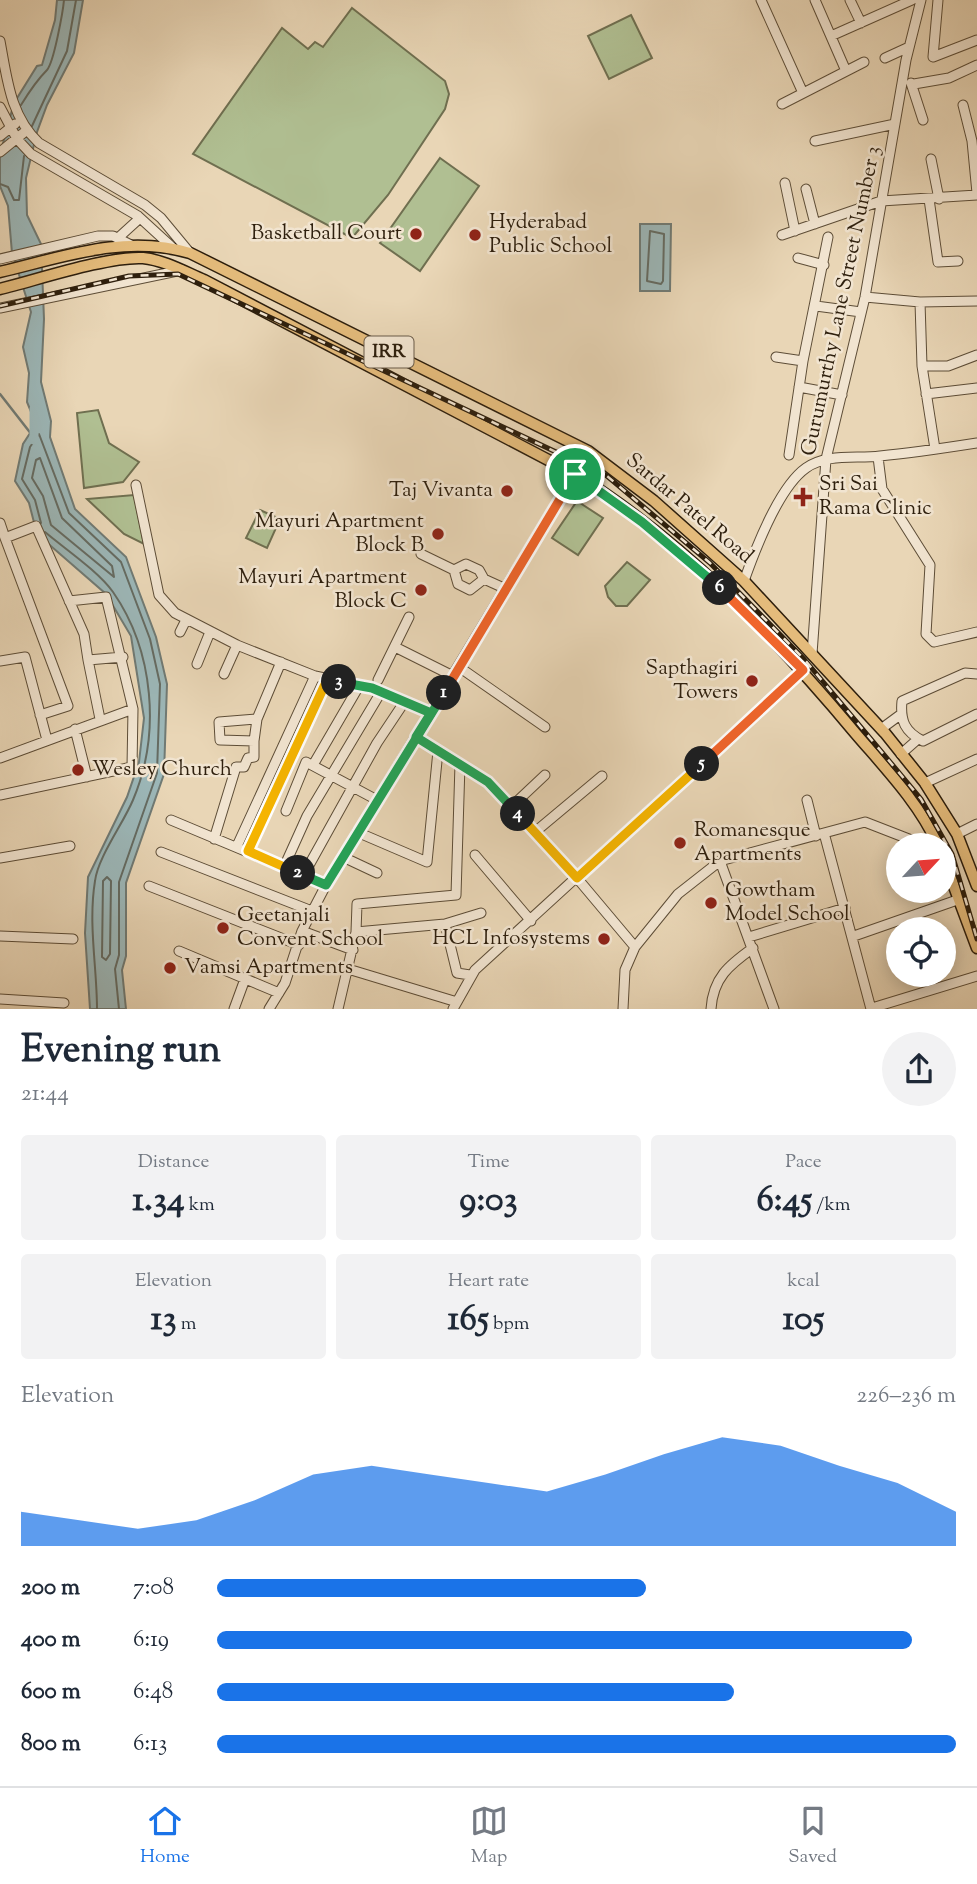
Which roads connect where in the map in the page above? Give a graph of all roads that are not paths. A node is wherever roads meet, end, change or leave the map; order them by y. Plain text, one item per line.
1 (761, 0) edge
2 (815, 0) edge
3 (850, 0) edge
4 (912, 0) edge
5 (921, 0) edge
6 (938, 0) edge
7 (861, 23) junction
8 (831, 36) junction
9 (977, 40) edge
10 (0, 41) edge
11 (909, 47) junction
12 (885, 58) dead end
13 (864, 62) dead end
14 (977, 65) edge
15 (846, 71) junction
16 (903, 81) junction
17 (914, 84) junction
18 (803, 93) junction
19 (782, 104) dead end
20 (963, 105) dead end
21 (0, 107) edge
22 (20, 120) junction
23 (923, 120) dead end
24 (895, 124) junction
25 (11, 127) junction
26 (27, 130) junction
27 (0, 136) edge
28 (17, 139) junction
29 (974, 140) edge
30 (815, 141) dead end
31 (0, 152) edge
32 (931, 159) dead end
33 (785, 183) dead end
34 (806, 189) dead end
35 (977, 194) edge
36 (934, 199) junction
37 (881, 201) junction
38 (139, 217) junction
39 (815, 224) junction
40 (795, 231) junction
41 (782, 235) dead end
42 (828, 237) dead end
43 (118, 238) junction
44 (131, 245) junction
45 (173, 248) junction
46 (190, 253) junction
47 (3, 258) edge
48 (798, 258) dead end
49 (958, 261) dead end
50 (824, 265) junction
51 (182, 270) junction
52 (0, 272) edge
53 (0, 289) edge
54 (864, 298) junction
55 (977, 301) edge
56 (920, 302) junction
57 (816, 306) junction
58 (2, 308) edge
59 (861, 313) junction
60 (977, 355) edge
61 (776, 357) dead end
62 (803, 361) junction
63 (922, 366) junction
64 (799, 387) junction
65 (977, 387) edge
66 (926, 394) junction
67 (842, 395) junction
68 (977, 443) edge
69 (935, 449) junction
70 (588, 451) junction
71 (789, 455) dead end
72 (877, 457) junction
73 (826, 459) junction
74 (575, 474) junction
75 (136, 485) dead end
76 (0, 523) edge
77 (5, 538) junction
78 (421, 554) dead end
79 (454, 570) junction
80 (484, 579) junction
81 (744, 581) junction
82 (506, 589) junction
83 (69, 601) junction
84 (409, 617) dead end
85 (186, 620) junction
86 (180, 632) dead end
87 (209, 632) junction
88 (977, 632) edge
89 (237, 645) junction
90 (395, 647) junction
91 (812, 654) junction
92 (122, 657) junction
93 (88, 660) junction
94 (0, 662) edge
95 (281, 662) junction
96 (197, 664) dead end
97 (803, 670) junction
98 (456, 672) junction
99 (225, 674) dead end
100 (977, 674) edge
101 (315, 676) junction
102 (327, 680) junction
103 (378, 680) dead end
104 (359, 686) junction
105 (381, 692) junction
106 (404, 704) junction
107 (133, 709) junction
108 (431, 713) junction
109 (977, 714) edge
110 (40, 715) junction
111 (900, 715) junction
112 (100, 719) junction
113 (257, 719) junction
114 (545, 727) dead end
115 (75, 729) junction
116 (881, 729) junction
117 (416, 737) junction
118 (918, 738) junction
119 (47, 740) junction
120 (254, 741) junction
121 (438, 751) junction
122 (901, 754) junction
123 (0, 758) edge
124 (977, 759) edge
125 (460, 764) junction
126 (313, 765) junction
127 (545, 775) dead end
128 (332, 776) junction
129 (602, 776) dead end
130 (87, 777) junction
131 (925, 783) junction
132 (353, 787) junction
133 (0, 795) edge
134 (377, 800) junction
135 (807, 800) dead end
136 (511, 807) junction
137 (286, 811) dead end
138 (170, 820) dead end
139 (977, 824) edge
140 (357, 832) junction
141 (536, 832) junction
142 (893, 833) edge
143 (931, 833) edge
144 (957, 834) junction
145 (820, 835) junction
146 (214, 839) junction
147 (70, 846) dead end
148 (237, 846) junction
149 (248, 851) junction
150 (161, 852) dead end
151 (475, 855) dead end
152 (343, 857) junction
153 (0, 858) edge
154 (720, 861) junction
155 (284, 867) junction
156 (377, 873) dead end
157 (303, 876) junction
158 (577, 878) junction
159 (326, 885) junction
160 (977, 886) edge
161 (149, 887) dead end
162 (956, 888) edge
163 (960, 898) junction
164 (845, 908) junction
165 (312, 911) junction
166 (481, 913) dead end
167 (531, 921) junction
168 (445, 924) junction
169 (302, 931) junction
170 (356, 932) junction
171 (0, 936) edge
172 (853, 936) junction
173 (749, 937) junction
174 (73, 939) dead end
175 (299, 945) junction
176 (635, 947) junction
177 (753, 948) junction
178 (977, 948) edge
179 (353, 950) junction
180 (178, 951) dead end
181 (348, 969) junction
182 (470, 975) junction
183 (977, 976) edge
184 (245, 979) junction
185 (279, 993) junction
186 (0, 999) edge
187 (64, 1003) dead end
188 (455, 1005) edge
189 (872, 1008) edge
190 (234, 1009) edge
191 (269, 1009) edge
192 (340, 1009) edge
193 (623, 1009) edge
194 (711, 1009) edge
195 (774, 1009) edge

1 - 18 street
2 - 8 street
3 - 7 street
4 - 7 street
5 - 11 street, Gurumurthy Lane Street Number 3
6 - 9 street
7 - 8 street
8 - 15 street
10 - 22 street
11 - 12 street
11 - 16 street, Gurumurthy Lane Street Number 3
13 - 15 street
14 - 17 street
15 - 18 street
16 - 17 street
16 - 24 street, Gurumurthy Lane Street Number 3
17 - 23 street
18 - 19 street
20 - 29 street
21 - 25 street
22 - 25 street
22 - 26 street
24 - 30 street
24 - 37 street, Gurumurthy Lane Street Number 3
25 - 27 street
25 - 28 street
26 - 28 street
26 - 46 street
28 - 31 street
28 - 38 street
29 - 35 street
32 - 36 street
33 - 40 street
34 - 39 street
35 - 36 street
36 - 37 street
36 - 49 street
37 - 39 street
37 - 54 street, Gurumurthy Lane Street Number 3
38 - 43 street
38 - 45 street
39 - 40 street
40 - 41 street
42 - 50 street
43 - 44 street
43 - 47 street
44 - 45 main road, IRR
44 - 52 main road, IRR
45 - 46 main road, IRR
46 - 70 main road, Sardar Patel Road / IRR
48 - 50 street
50 - 57 street
51 - 53 main road, IRR
51 - 58 street
51 - 74 main road, Sardar Patel Road / IRR
54 - 56 street
54 - 59 street, Gurumurthy Lane Street Number 3
55 - 56 street
56 - 63 street
57 - 59 street
57 - 62 street
59 - 67 street, Gurumurthy Lane Street Number 3
60 - 63 street
61 - 62 street
62 - 64 street
63 - 66 street
64 - 67 street
64 - 71 street
65 - 66 street
66 - 69 street
67 - 73 street, Gurumurthy Lane Street Number 3
68 - 69 street
69 - 72 street
70 - 74 street
70 - 81 main road, Sardar Patel Road / IRR
72 - 73 street
72 - 88 street
73 - 81 street
73 - 91 street, Gurumurthy Lane Street Number 3
74 - 82 street
74 - 97 main road, Sardar Patel Road / IRR
75 - 85 street
76 - 77 street
77 - 83 street
77 - 110 street
78 - 79 street
79 - 80 street
79 - 80 street
80 - 82 street
81 - 91 main road, Sardar Patel Road / IRR
82 - 98 street
83 - 92 street
83 - 93 street
84 - 90 street
85 - 86 street
85 - 87 street
87 - 89 street
87 - 96 street
89 - 95 street
89 - 99 street
90 - 98 street
90 - 103 street
91 - 116 main road, Sardar Patel Road / IRR
92 - 93 street
92 - 107 street
93 - 112 street
94 - 110 street
95 - 101 street
95 - 113 street
97 - 143 main road, Sardar Patel Road / IRR
97 - 158 street
98 - 108 street
98 - 114 street
100 - 111 street
101 - 102 street
101 - 148 street
102 - 104 street
102 - 149 street
104 - 105 street
104 - 126 street
105 - 106 street
105 - 128 street
106 - 108 street
106 - 132 street
107 - 112 street
107 - 130 street
108 - 117 street
109 - 118 street
110 - 119 street
111 - 116 street
111 - 118 street
112 - 115 street
113 - 120 street
113 - 120 street
115 - 119 street
115 - 130 street
116 - 122 main road, Sardar Patel Road / IRR
117 - 121 street
117 - 134 street
118 - 122 street
119 - 123 street
120 - 146 street
121 - 125 street
121 - 140 street
122 - 131 main road, Sardar Patel Road / IRR
124 - 131 street
125 - 136 street
125 - 170 street
126 - 128 street
126 - 137 street
127 - 136 street
128 - 132 street
128 - 155 street
129 - 141 street
130 - 133 street
131 - 144 main road, Sardar Patel Road / IRR
132 - 134 street
132 - 157 street
134 - 140 street
135 - 145 street
136 - 141 street
138 - 146 street
139 - 144 street
140 - 152 street
141 - 158 street
142 - 145 street
144 - 160 main road, Sardar Patel Road / IRR
145 - 154 street
145 - 164 street
146 - 148 street
147 - 153 street
148 - 149 street
149 - 155 street
150 - 165 street
151 - 167 street
152 - 156 street
152 - 159 street
154 - 173 street
154 - 176 street
155 - 157 street
157 - 159 street
158 - 167 street
158 - 176 street
159 - 165 street
161 - 175 street
162 - 163 main road
163 - 172 street
163 - 178 main road
164 - 172 street
164 - 173 street
165 - 169 street
166 - 168 street
167 - 182 street
168 - 170 street
168 - 182 street
169 - 175 street
169 - 179 street
170 - 179 street
171 - 174 street
172 - 189 street
173 - 177 street
175 - 185 street
176 - 193 street
177 - 194 street
177 - 195 street
179 - 181 street
180 - 184 street
181 - 188 street
181 - 192 street
182 - 188 street
183 - 189 street
184 - 185 street
184 - 190 street
185 - 191 street
186 - 187 street

